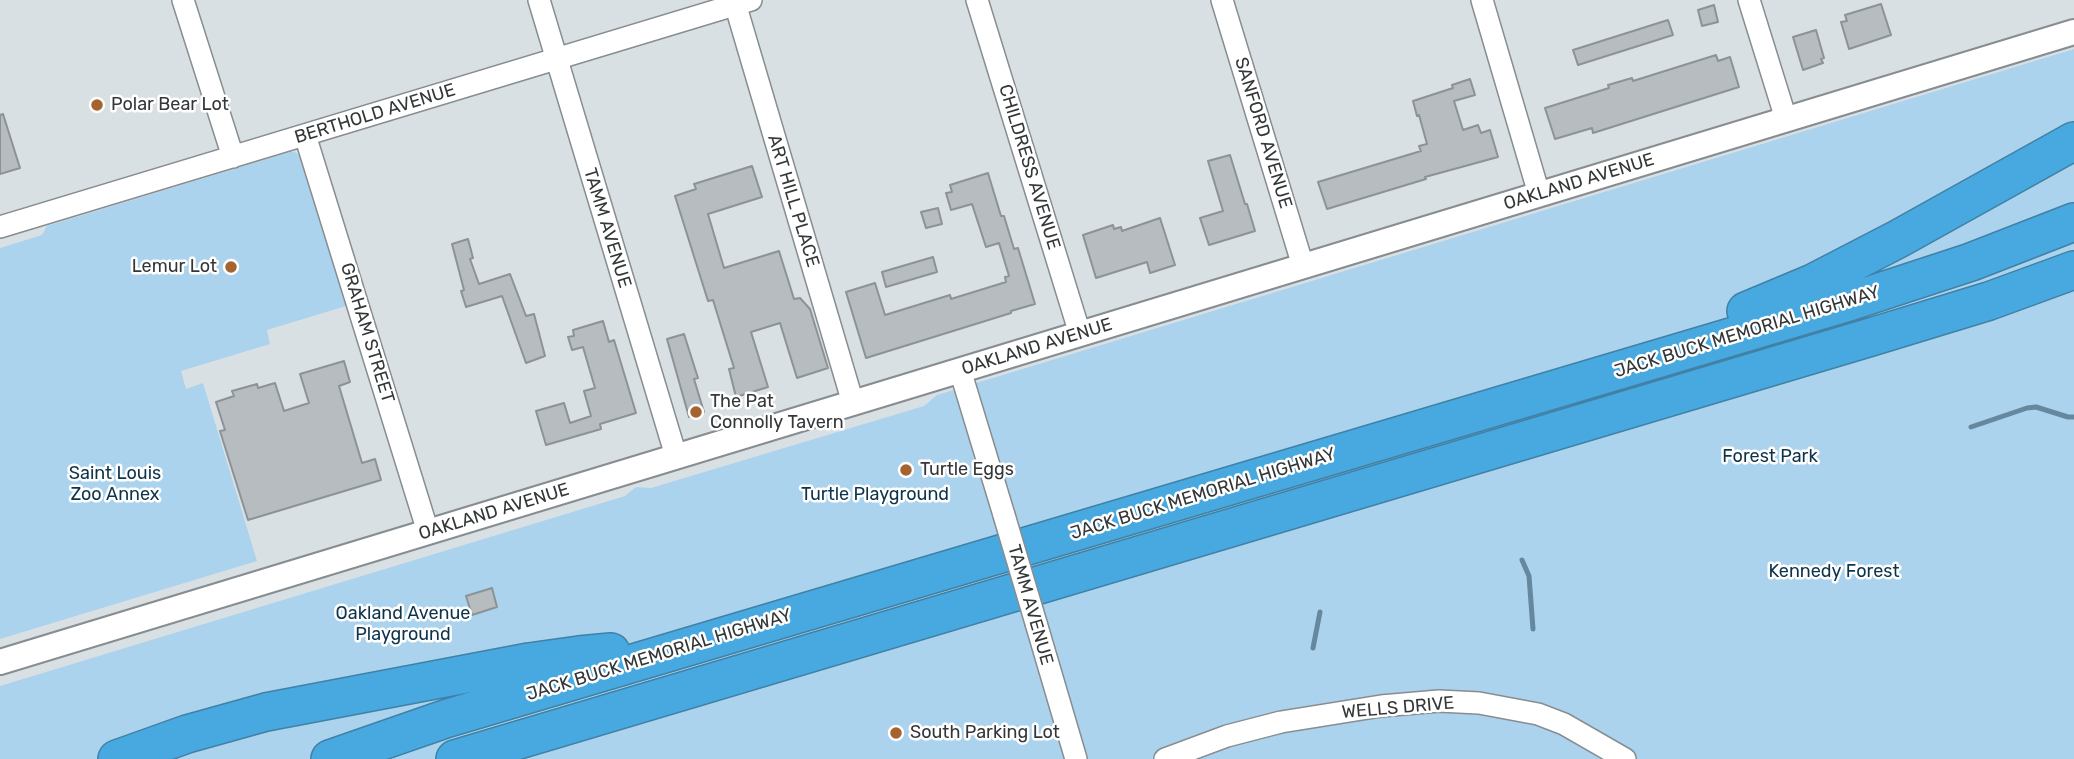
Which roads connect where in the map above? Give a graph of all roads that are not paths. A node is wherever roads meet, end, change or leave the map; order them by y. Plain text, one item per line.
1 (183, 0) edge
2 (539, 0) edge
3 (977, 0) edge
4 (1222, 0) edge
5 (1482, 0) edge
6 (1749, 0) edge
7 (740, 2) edge
8 (2074, 32) edge
9 (556, 59) junction
10 (1786, 119) junction
11 (305, 135) junction
12 (2074, 141) edge
13 (233, 157) junction
14 (1539, 194) junction
15 (2074, 222) edge
16 (0, 227) edge
17 (1304, 266) junction
18 (2074, 270) edge
19 (2074, 285) edge
20 (1989, 301) junction
21 (1080, 334) junction
22 (960, 370) junction
23 (1562, 387) junction
24 (853, 402) junction
25 (676, 456) junction
26 (428, 532) junction
27 (679, 649) junction
28 (0, 662) edge
29 (116, 757) edge
30 (330, 759) edge
31 (455, 759) edge
32 (1076, 759) edge
33 (1166, 759) edge
34 (1625, 759) edge

1 - 13 street
2 - 9 street, TAMM AVENUE
3 - 21 street, CHILDRESS AVENUE
4 - 17 street, SANFORD AVENUE
5 - 14 street
6 - 10 street
7 - 9 street, BERTHOLD AVENUE
7 - 24 street, ART HILL PLACE
8 - 10 street, OAKLAND AVENUE
9 - 11 street, BERTHOLD AVENUE
9 - 25 street, TAMM AVENUE
10 - 14 street, OAKLAND AVENUE
11 - 13 street, BERTHOLD AVENUE
11 - 26 street, GRAHAM STREET
12 - 23 highway
13 - 16 street, BERTHOLD AVENUE
14 - 17 street, OAKLAND AVENUE
15 - 23 highway, JACK BUCK MEMORIAL HIGHWAY
17 - 21 street, OAKLAND AVENUE
18 - 20 highway
19 - 20 highway
20 - 31 highway
21 - 22 street, OAKLAND AVENUE
22 - 24 street, OAKLAND AVENUE
22 - 32 street, TAMM AVENUE, bridge
23 - 27 highway, JACK BUCK MEMORIAL HIGHWAY
24 - 25 street, OAKLAND AVENUE
25 - 26 street, OAKLAND AVENUE
26 - 28 street, OAKLAND AVENUE
27 - 29 highway
27 - 30 highway, JACK BUCK MEMORIAL HIGHWAY
33 - 34 street, WELLS DRIVE

